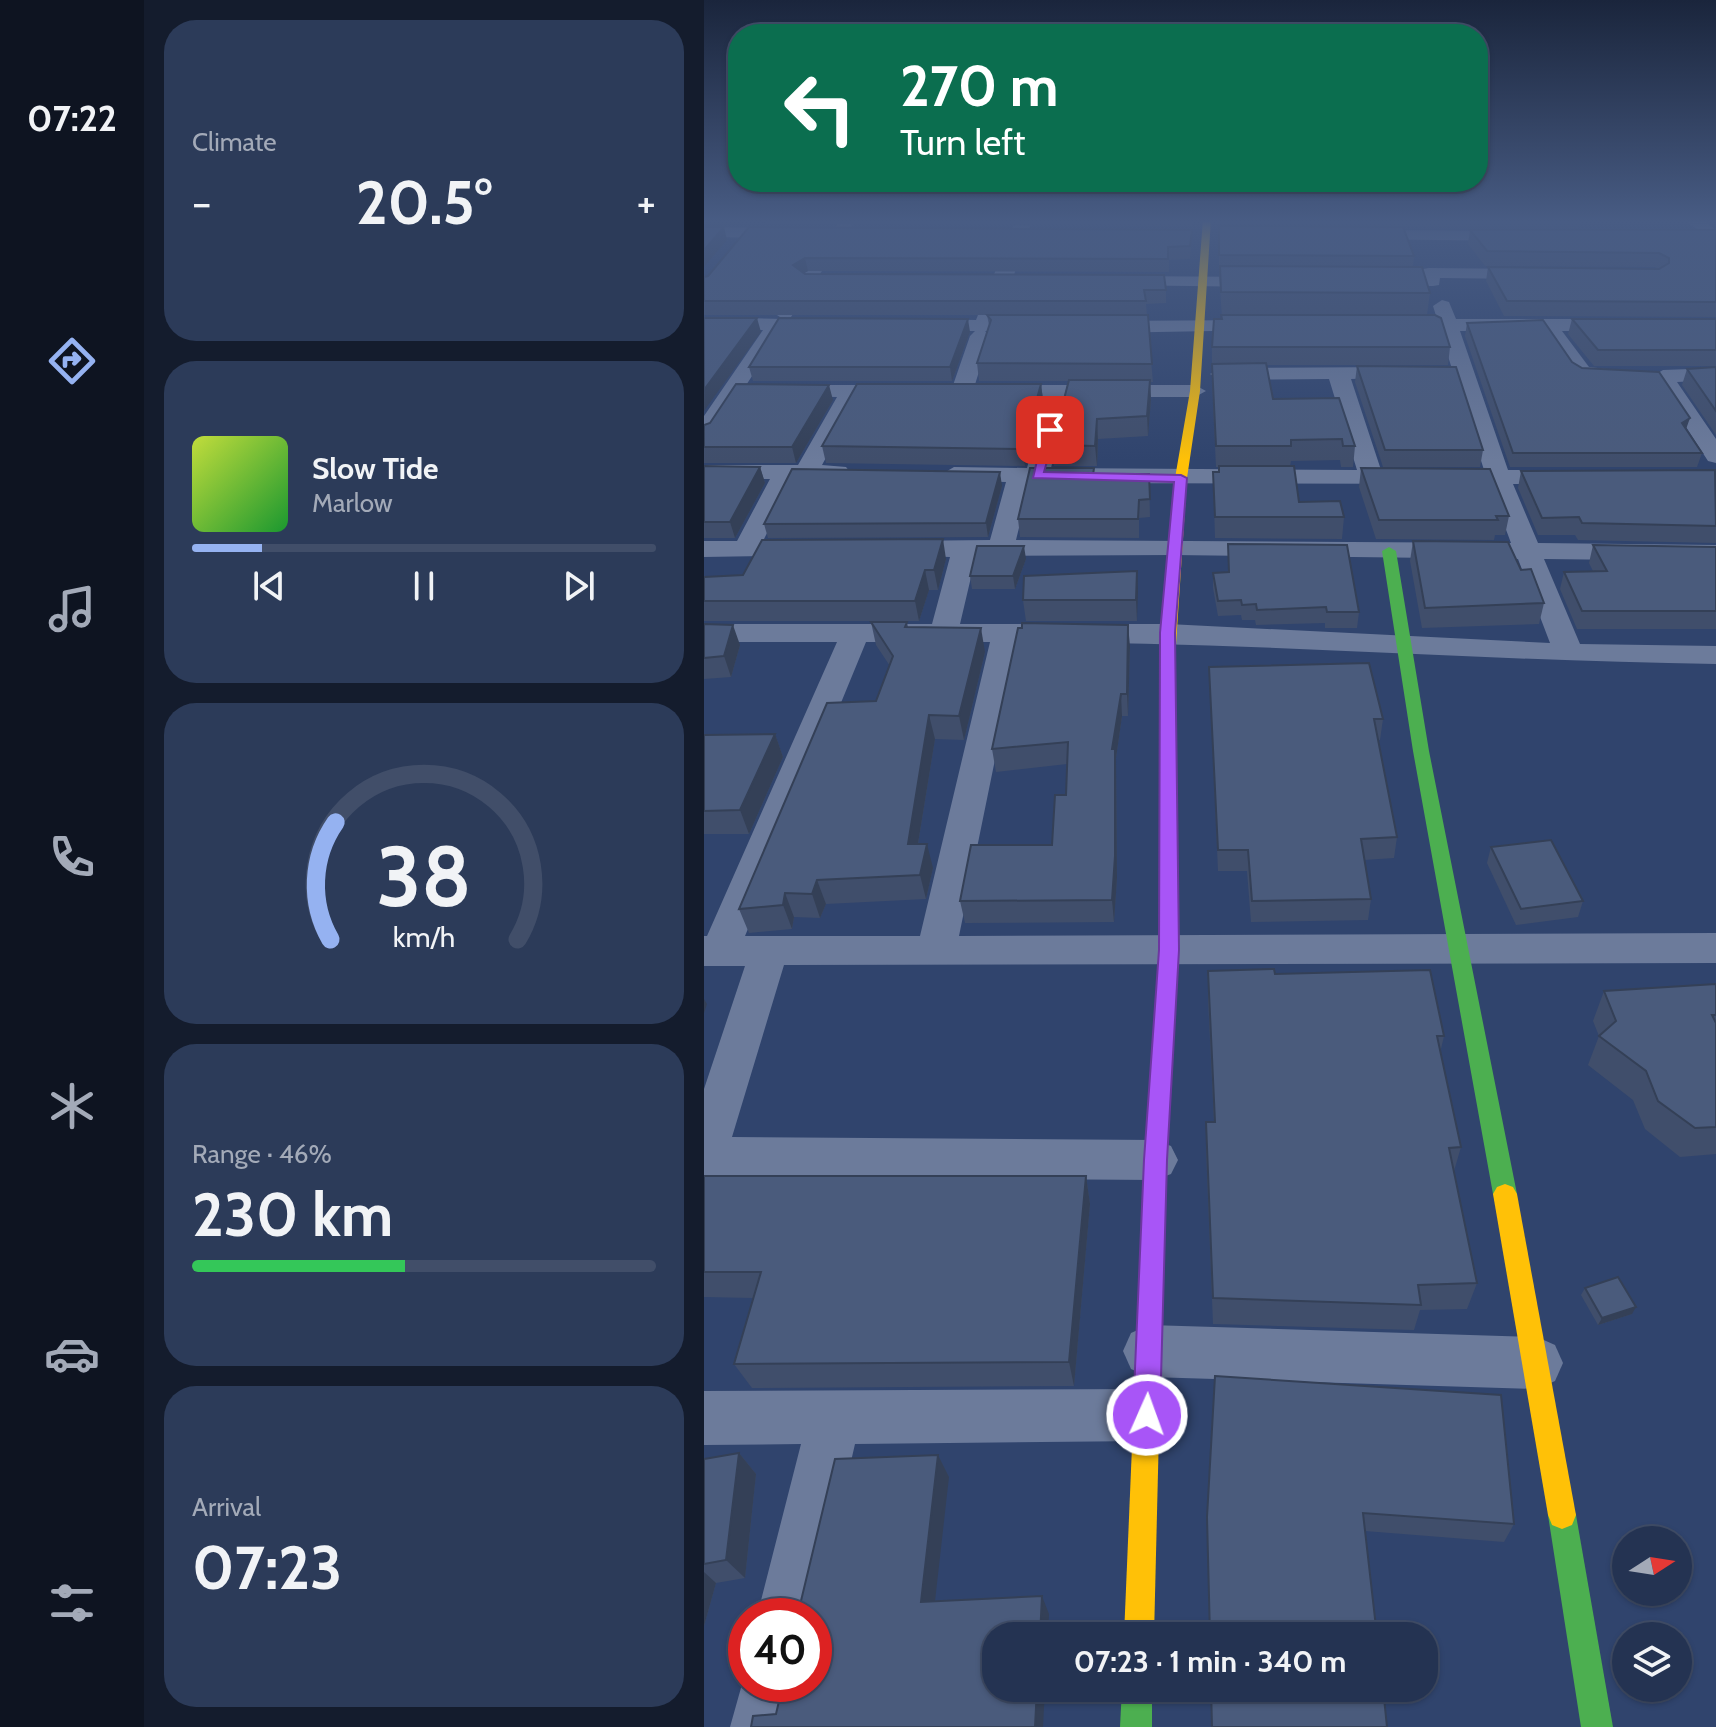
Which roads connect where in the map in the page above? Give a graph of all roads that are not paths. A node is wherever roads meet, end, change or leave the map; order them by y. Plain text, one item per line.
1 (794, 300) edge
2 (994, 300) edge
3 (1201, 300) edge
4 (1439, 300) edge
5 (1680, 305) edge
6 (704, 323) edge
7 (1375, 325) edge
8 (1706, 325) edge
9 (1286, 326) edge
10 (1449, 326) junction
11 (1549, 326) junction
12 (773, 329) junction
13 (843, 329) edge
14 (904, 330) edge
15 (980, 331) junction
16 (1058, 331) edge
17 (1089, 332) edge
18 (1198, 332) junction
19 (704, 334) edge
20 (1338, 373) junction
21 (1446, 374) junction
22 (1716, 374) edge
23 (1663, 376) junction
24 (1195, 382) junction
25 (733, 390) junction
26 (947, 391) junction
27 (1059, 391) junction
28 (851, 392) junction
29 (704, 432) edge
30 (1716, 456) edge
31 (704, 472) edge
32 (796, 472) junction
33 (867, 473) edge
34 (928, 474) edge
35 (1029, 475) junction
36 (1498, 477) junction
37 (1591, 477) edge
38 (1181, 478) junction
39 (1371, 478) junction
40 (1174, 547) junction
41 (704, 549) edge
42 (746, 549) junction
43 (825, 549) edge
44 (871, 549) edge
45 (965, 549) junction
46 (1001, 549) junction
47 (1389, 551) junction
48 (1530, 553) junction
49 (1716, 553) edge
50 (704, 633) edge
51 (855, 633) junction
52 (944, 633) junction
53 (1006, 633) junction
54 (1168, 633) junction
55 (1406, 645) junction
56 (1569, 653) junction
57 (1716, 655) edge
58 (1716, 948) edge
59 (1458, 949) junction
60 (1169, 950) junction
61 (712, 951) edge
62 (936, 951) junction
63 (769, 952) junction
64 (704, 1157) edge
65 (1155, 1160) junction
66 (1149, 1351) junction
67 (1537, 1363) junction
68 (1147, 1415) junction
69 (834, 1417) junction
70 (704, 1418) edge
71 (791, 1598) edge
72 (1140, 1622) edge
73 (767, 1702) edge
74 (1137, 1702) edge
75 (761, 1727) edge
76 (1136, 1727) edge
77 (1597, 1727) edge

1 - 12 street
2 - 15 street
3 - 18 street
4 - 10 street
5 - 8 street
6 - 12 street
7 - 10 street
8 - 11 street
9 - 18 street
10 - 11 street
10 - 21 street
11 - 23 street
12 - 13 street
12 - 19 street
12 - 25 street
14 - 15 street
15 - 16 street
15 - 26 street
17 - 18 street
18 - 24 street
20 - 21 street
20 - 24 street
20 - 39 street
21 - 36 street
22 - 23 street
23 - 30 street
24 - 27 street
24 - 38 street
25 - 28 street
25 - 29 street
26 - 27 street
26 - 28 street
27 - 35 street
28 - 32 street
31 - 32 street
32 - 33 street
32 - 42 street
34 - 35 street
35 - 38 street
35 - 46 street
36 - 37 street
36 - 39 street
36 - 48 street
38 - 39 street
38 - 40 street
40 - 46 street
40 - 47 street
40 - 54 street
41 - 42 street
42 - 43 street
44 - 45 street
45 - 46 street
45 - 52 street
47 - 48 street
47 - 55 street
48 - 49 street
48 - 56 street
50 - 51 street
51 - 52 street
51 - 61 street
52 - 53 street
53 - 54 street
53 - 62 street
54 - 55 street
54 - 60 street
55 - 56 street
55 - 59 street
56 - 57 street
58 - 59 street
59 - 60 street
59 - 67 street
60 - 62 street
60 - 65 street
61 - 63 street
62 - 63 street
63 - 64 street
64 - 65 street
65 - 66 street
66 - 67 street
66 - 68 street
67 - 77 street
68 - 69 street
68 - 72 street
69 - 70 street
69 - 71 street
73 - 75 street
74 - 76 street

